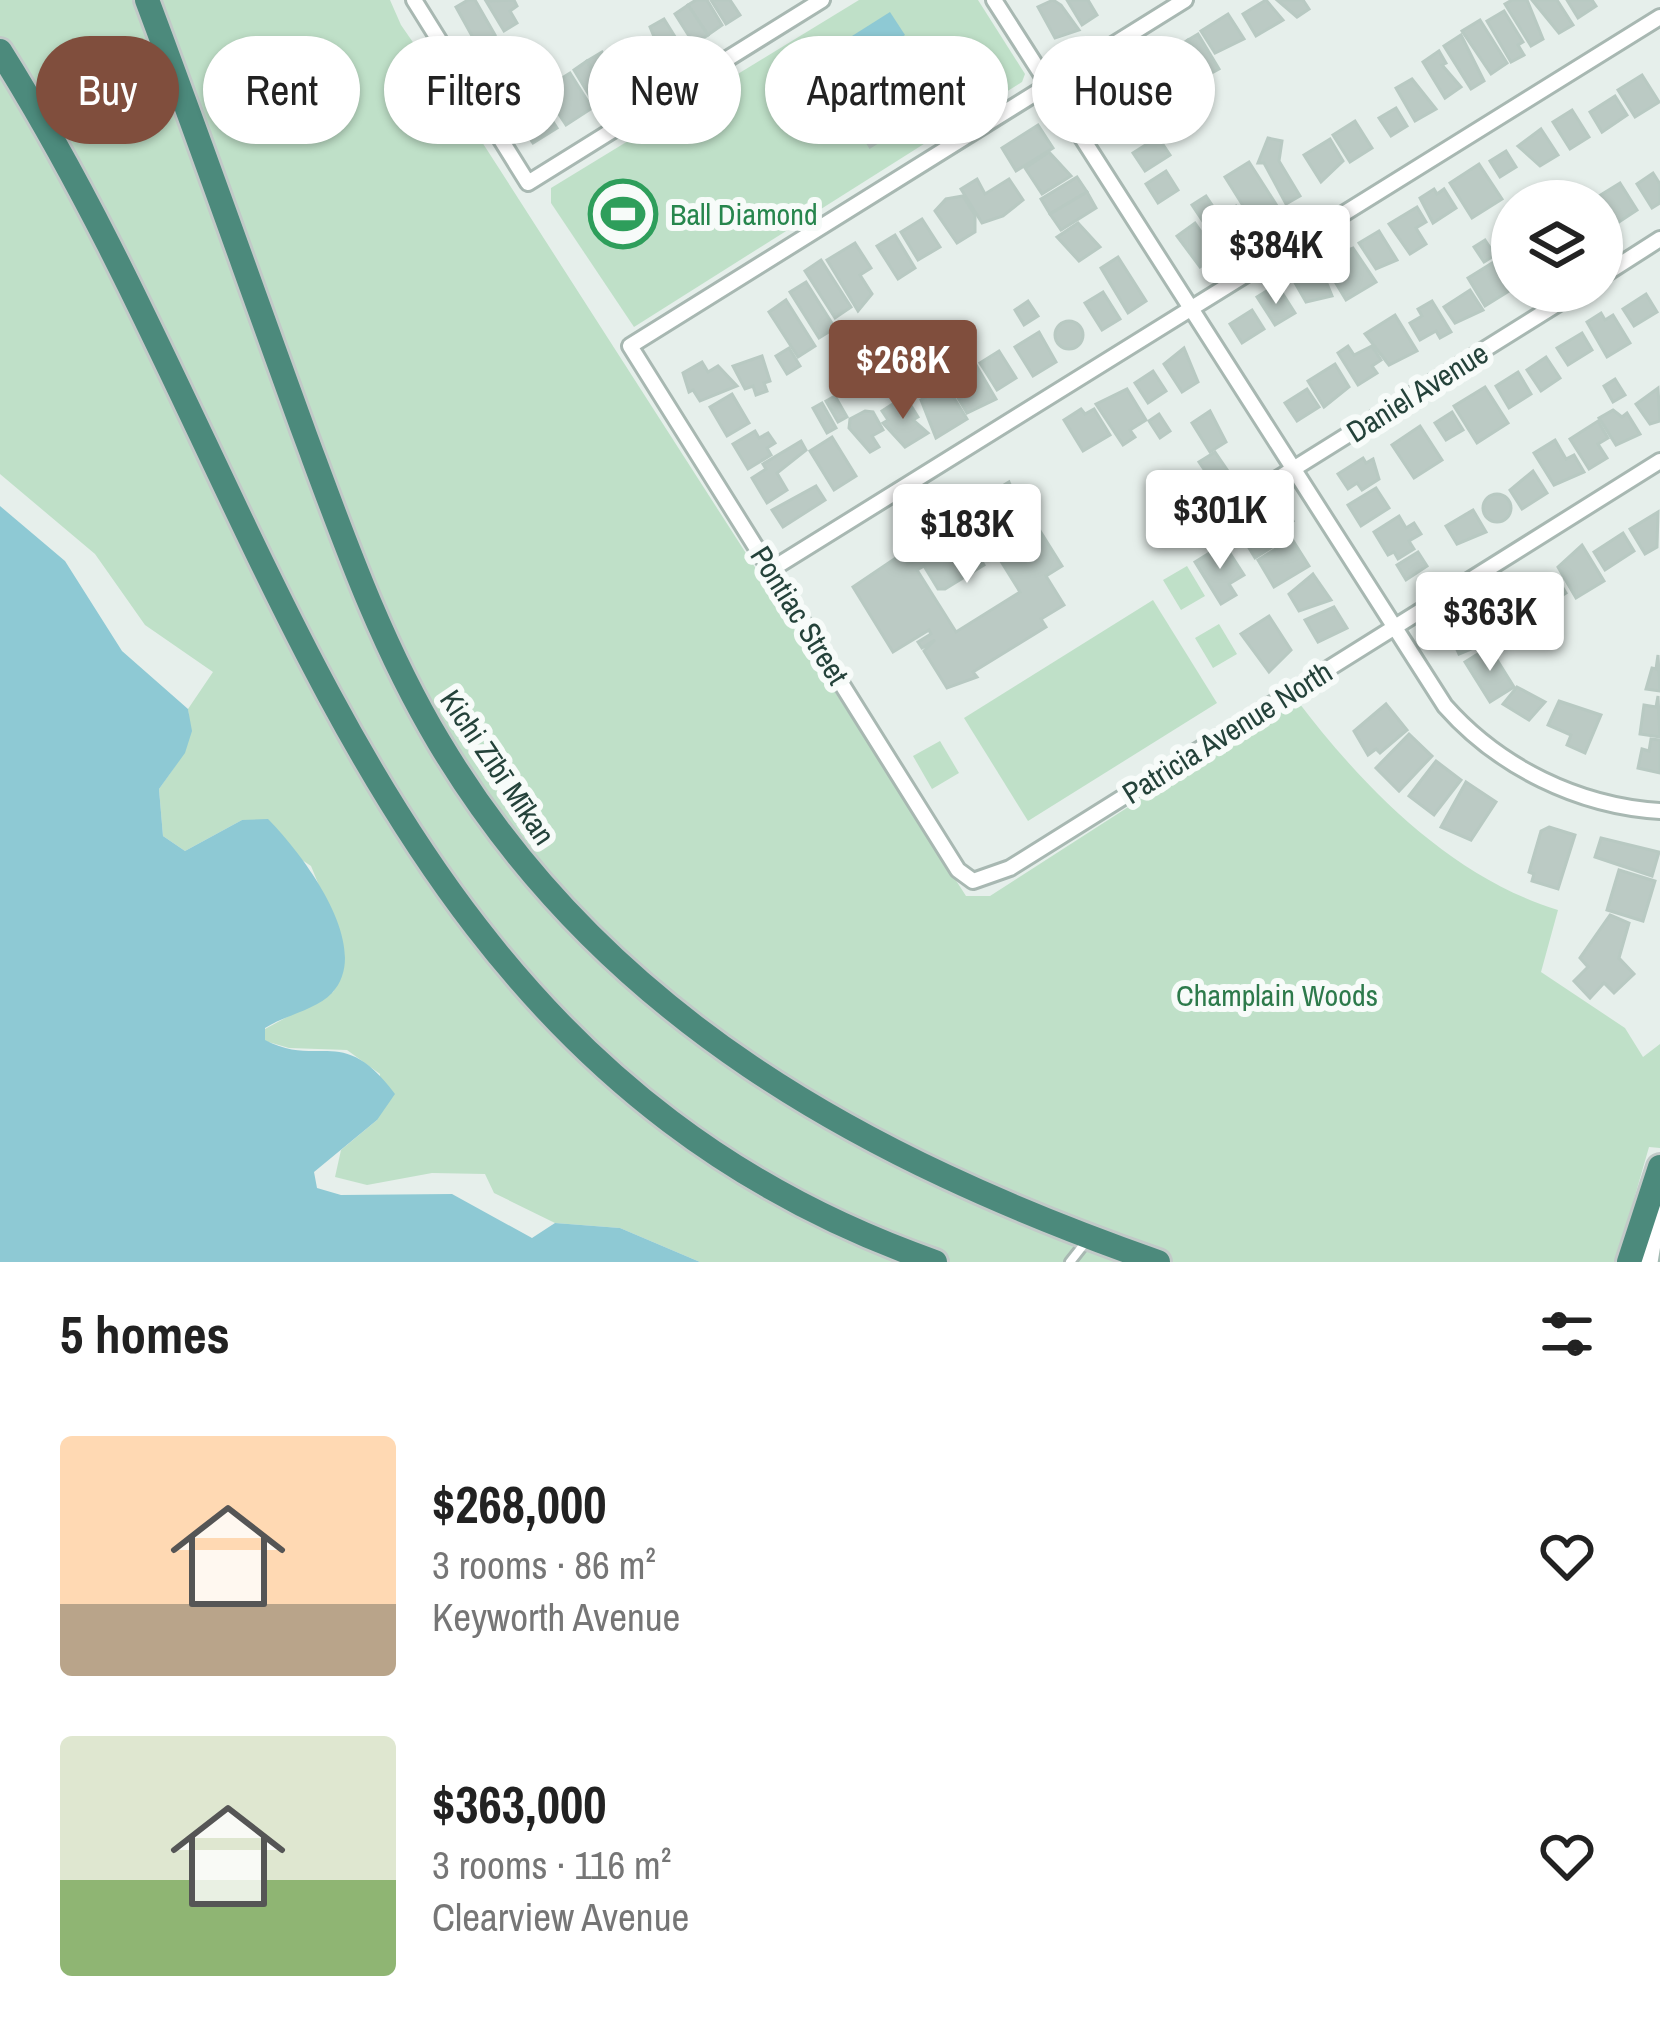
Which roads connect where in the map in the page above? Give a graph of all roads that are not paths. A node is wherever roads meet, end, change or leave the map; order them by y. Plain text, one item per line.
1 (147, 0) edge
2 (414, 0) edge
3 (822, 0) edge
4 (994, 0) edge
5 (1185, 0) edge
6 (1660, 17) edge
7 (1127, 36) edge
8 (0, 51) edge
9 (1032, 62) edge
10 (1032, 95) edge
11 (1084, 144) edge
12 (1660, 239) edge
13 (1623, 263) edge
14 (1189, 310) junction
15 (1544, 312) edge
16 (1660, 460) edge
17 (1291, 471) junction
18 (1194, 531) dead end
19 (772, 568) junction
20 (1390, 628) junction
21 (1660, 811) edge
22 (973, 881) joint
23 (1660, 1167) edge
24 (1660, 1184) edge
25 (1094, 1245) junction
26 (934, 1262) edge
27 (1070, 1262) edge
28 (1157, 1262) edge
29 (1629, 1262) edge
30 (1647, 1262) edge

1 - 25 highway, Kichi Zībī Mīkan
2 - 3 street
4 - 9 street
5 - 7 street
6 - 14 street
8 - 26 highway
10 - 19 street, Pontiac Street
11 - 14 street
12 - 13 street
14 - 17 street
14 - 19 street
15 - 17 street, Daniel Avenue
16 - 20 street, Patricia Avenue North
17 - 18 street, Daniel Avenue
17 - 20 street
19 - 22 street, Pontiac Street
20 - 21 street
20 - 22 street, Patricia Avenue North
23 - 29 highway
24 - 30 main road
25 - 27 lane
25 - 28 highway, Kichi Zībī Mīkan

